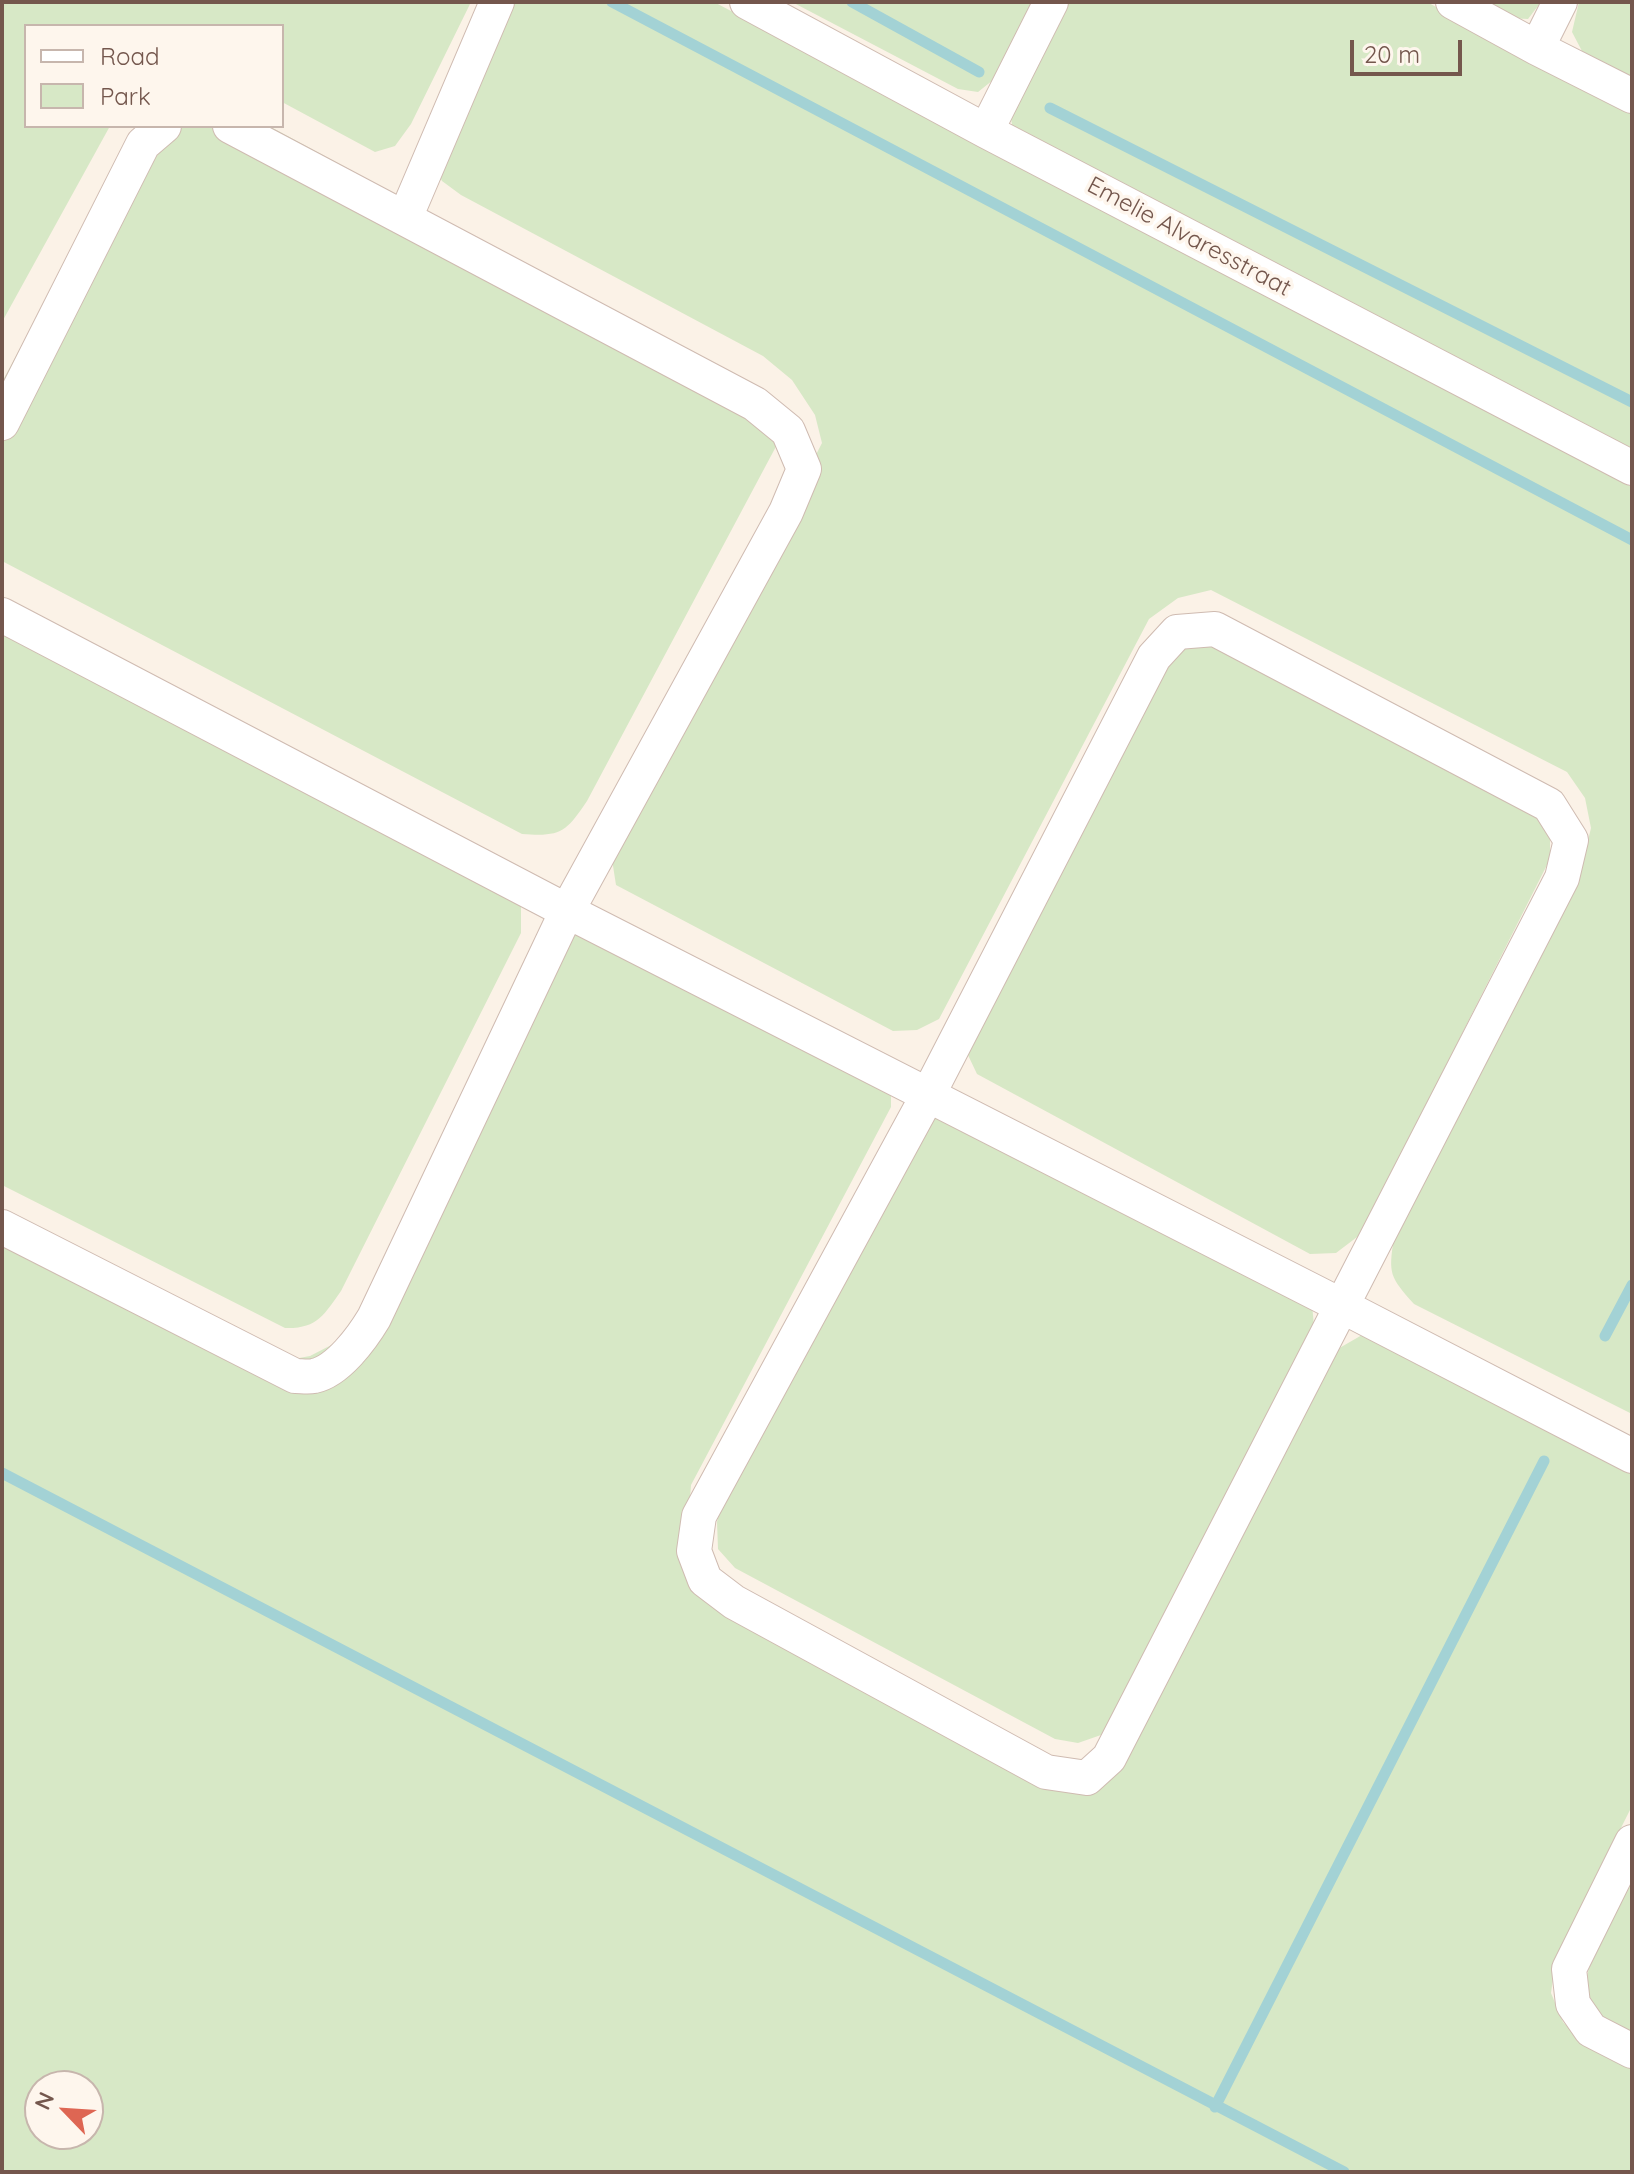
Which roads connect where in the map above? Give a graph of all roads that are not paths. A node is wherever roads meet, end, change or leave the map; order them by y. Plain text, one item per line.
1 (497, 2) edge
2 (747, 2) edge
3 (1051, 2) edge
4 (1453, 2) edge
5 (1560, 2) edge
6 (1537, 48) junction
7 (1632, 96) edge
8 (162, 128) edge
9 (234, 128) edge
10 (986, 131) junction
11 (405, 218) junction
12 (2, 423) edge
13 (1632, 468) edge
14 (2, 615) edge
15 (567, 911) junction
16 (928, 1095) junction
17 (2, 1227) edge
18 (1340, 1305) junction
19 (1632, 1456) edge
20 (1632, 1842) edge
21 (1632, 2051) edge

1 - 11 street
2 - 10 street, Emelie Alvaresstraat
3 - 10 street
4 - 6 street
5 - 6 street
6 - 7 street
8 - 12 street
9 - 11 street
10 - 13 street, Emelie Alvaresstraat
11 - 15 street
14 - 15 street
15 - 16 street
15 - 17 street
16 - 18 street
16 - 18 street
16 - 18 street
18 - 19 street
20 - 21 street

